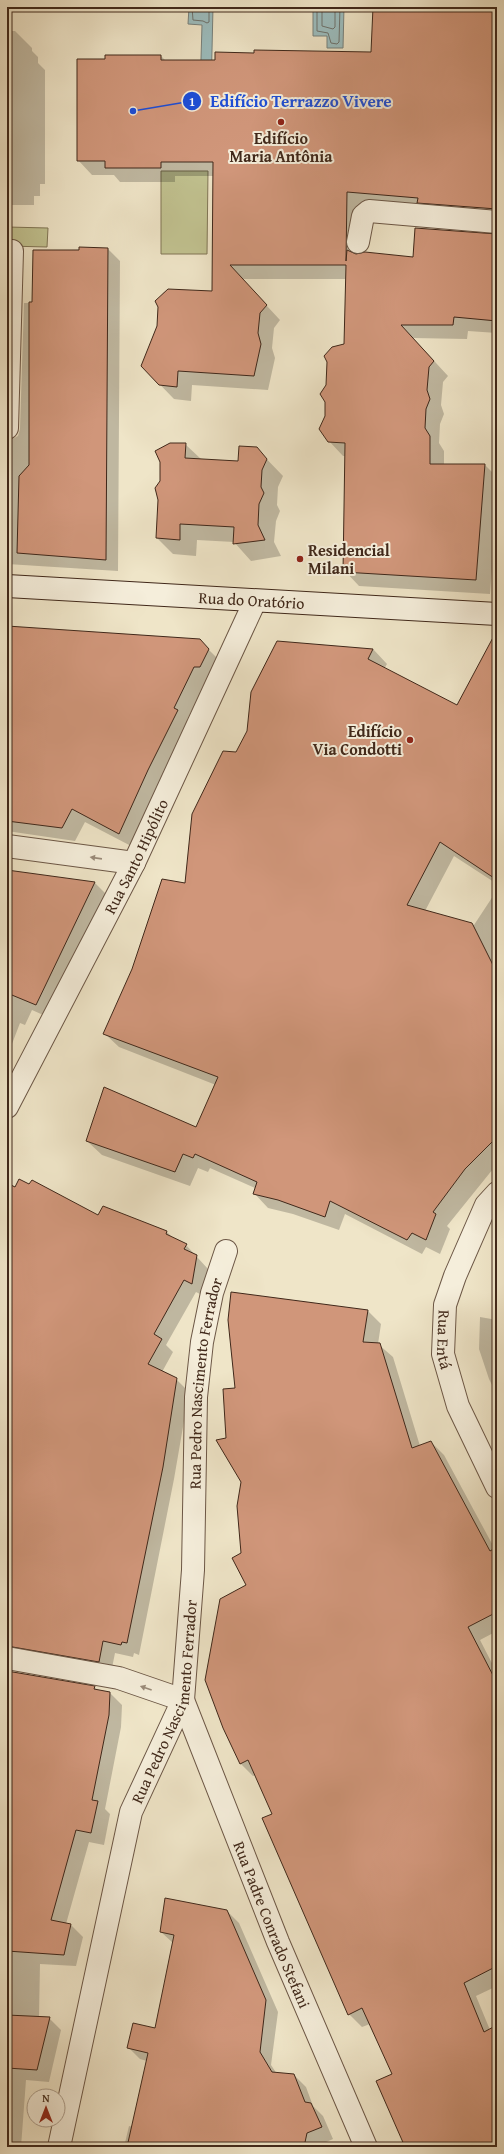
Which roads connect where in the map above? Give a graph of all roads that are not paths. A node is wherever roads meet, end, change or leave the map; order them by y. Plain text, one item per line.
1 (497, 222) edge
2 (358, 242) dead end
3 (12, 251) dead end
4 (7, 428) edge
5 (7, 586) edge
6 (255, 601) junction
7 (497, 614) edge
8 (7, 846) edge
9 (134, 863) junction
10 (7, 1107) edge
11 (497, 1193) edge
12 (226, 1251) dead end
13 (497, 1487) edge
14 (7, 1658) edge
15 (183, 1700) junction
16 (60, 2147) edge
17 (366, 2147) edge

1 - 2 street
3 - 4 street
5 - 6 street, Rua do Oratório
6 - 7 street, Rua do Oratório
6 - 9 street, Rua Santo Hipólito
9 -> 8 street
9 - 10 street, Rua Santo Hipólito
11 - 13 street, Rua Entá
12 - 15 street, Rua Pedro Nascimento Ferrador
15 -> 14 street
15 - 16 street, Rua Pedro Nascimento Ferrador
15 - 17 street, Rua Padre Conrado Stefani

